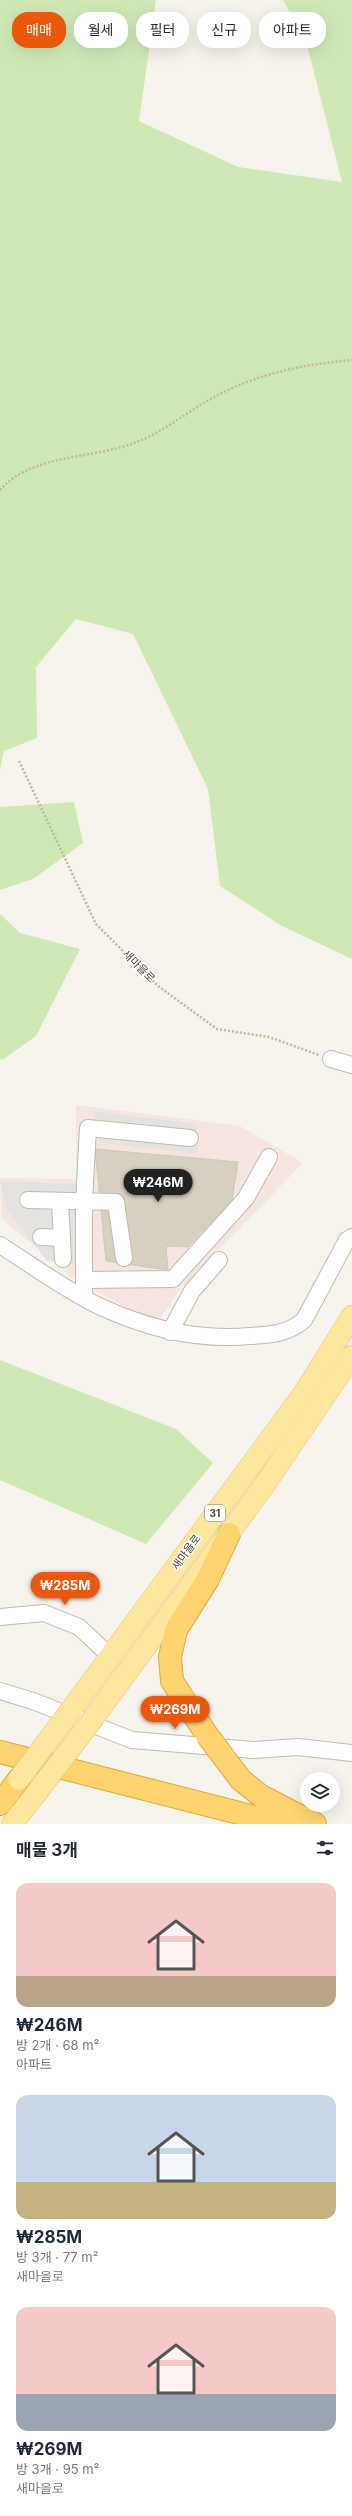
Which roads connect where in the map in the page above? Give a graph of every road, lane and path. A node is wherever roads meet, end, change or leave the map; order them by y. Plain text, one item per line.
1 (352, 360) edge
2 (0, 490) edge
3 (19, 761) dead end
4 (331, 1059) joint
5 (352, 1065) edge
6 (190, 1138) dead end
7 (269, 1157) dead end
8 (28, 1200) dead end
9 (60, 1202) junction
10 (84, 1202) junction
11 (41, 1237) dead end
12 (352, 1237) edge
13 (62, 1238) junction
14 (0, 1245) edge
15 (62, 1258) dead end
16 (124, 1258) dead end
17 (219, 1260) dead end
18 (84, 1280) junction
19 (84, 1297) junction
20 (352, 1316) edge
21 (170, 1332) junction
22 (352, 1356) edge
23 (229, 1534) junction
24 (0, 1617) edge
25 (110, 1656) junction
26 (0, 1691) edge
27 (0, 1752) edge
28 (352, 1753) edge
29 (0, 1762) edge
30 (19, 1779) junction
31 (0, 1804) edge
32 (0, 1811) edge
33 (12, 1824) edge
34 (226, 1824) edge
35 (282, 1824) edge
36 (315, 1824) edge

1 - 2 path
3 - 4 path, 새마을로
4 - 5 street
6 - 10 street
7 - 18 street
8 - 9 street
9 - 10 street
9 - 13 street
10 - 16 street
10 - 18 street
11 - 13 street
12 - 21 street
13 - 15 street
14 - 19 street
17 - 21 street
18 - 19 street
19 - 21 street
20 - 25 main road, 새마을로 / 31
22 - 23 main road, 31
23 - 33 main road, 31, bridge
23 - 36 highway, bridge
24 - 25 street
25 - 30 main road, 새마을로 / 31, bridge
26 - 28 street
27 - 35 highway
29 - 34 highway
30 - 31 highway
30 - 32 main road

